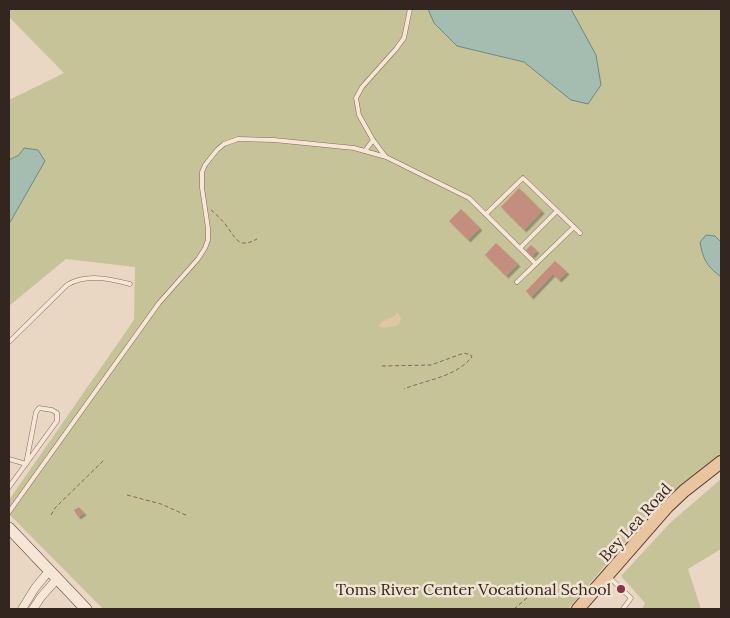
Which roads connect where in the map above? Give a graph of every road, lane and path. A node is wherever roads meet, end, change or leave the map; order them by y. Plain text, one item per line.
1 (410, 9) edge
2 (373, 140) junction
3 (365, 151) junction
4 (386, 157) junction
5 (204, 204) junction
6 (557, 211) junction
7 (486, 214) junction
8 (574, 227) junction
9 (580, 233) dead end
10 (257, 239) dead end
11 (520, 248) junction
12 (536, 264) junction
13 (517, 282) dead end
14 (130, 284) dead end
15 (9, 342) edge
16 (382, 366) dead end
17 (404, 388) dead end
18 (9, 459) edge
19 (105, 459) dead end
20 (721, 462) edge
21 (26, 464) junction
22 (9, 487) edge
23 (127, 495) dead end
24 (9, 512) edge
25 (51, 515) dead end
26 (188, 516) dead end
27 (9, 528) edge
28 (608, 575) junction
29 (53, 576) junction
30 (541, 586) dead end
31 (536, 590) junction
32 (522, 596) dead end
33 (22, 609) edge
34 (33, 609) edge
35 (86, 609) edge
36 (514, 609) edge
37 (578, 609) edge
38 (623, 609) edge

1 - 2 lane
2 - 3 lane
2 - 4 lane
3 - 4 lane
3 - 5 lane
4 - 7 lane
5 - 10 path
5 - 24 lane
6 - 7 lane
6 - 8 lane
6 - 11 lane
7 - 11 lane
8 - 9 lane
8 - 12 lane
11 - 12 lane
12 - 13 lane
14 - 15 lane
16 - 17 path
18 - 21 lane
19 - 25 path
20 - 28 main road, Bey Lea Road
21 - 21 lane
21 - 22 lane
23 - 26 path
27 - 29 main road
28 - 37 main road, Bey Lea Road
28 - 38 lane
29 - 33 street
29 - 34 street
29 - 35 main road
30 - 31 path
31 - 32 path
31 - 36 path

